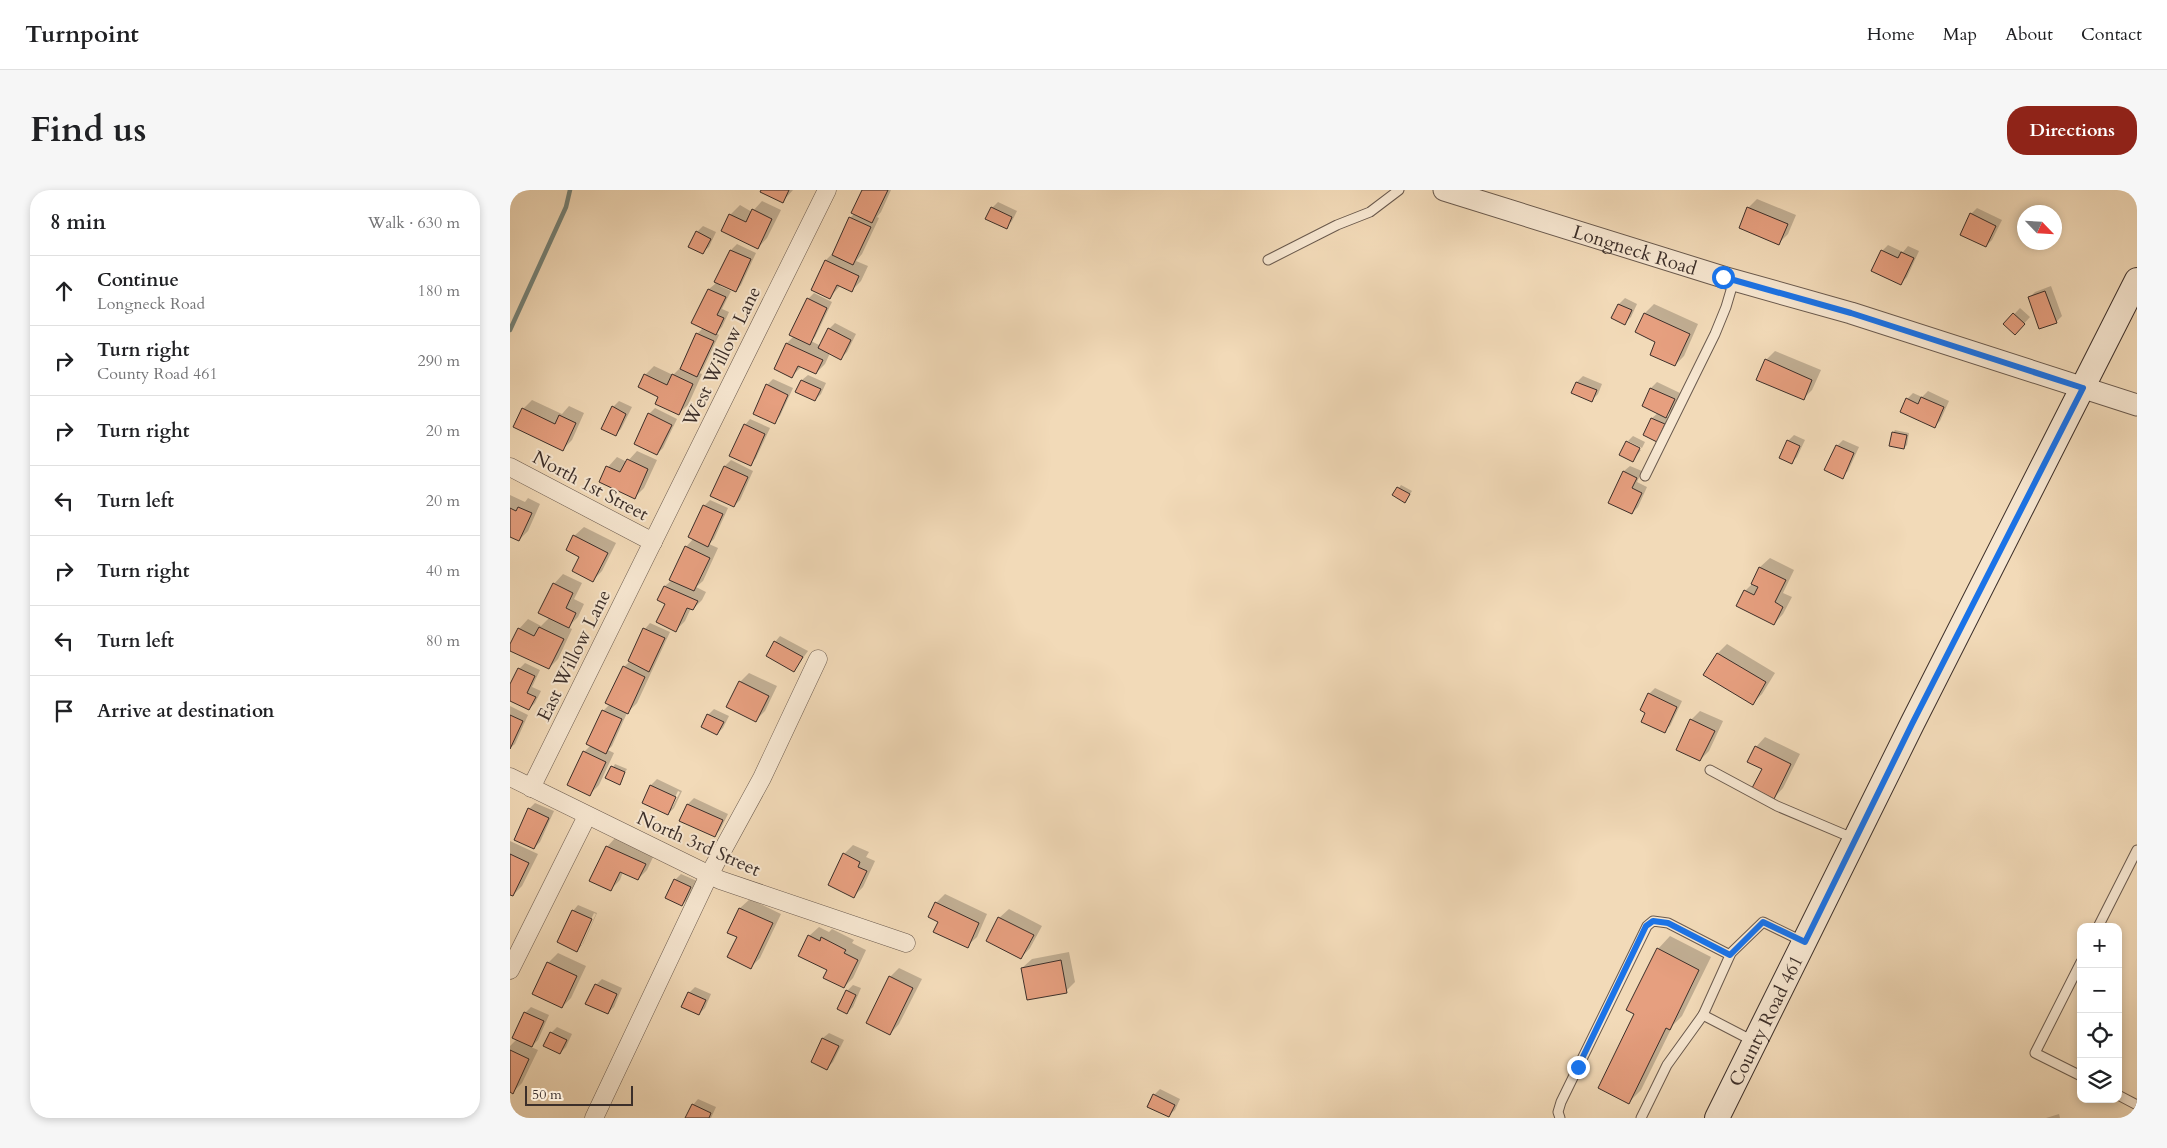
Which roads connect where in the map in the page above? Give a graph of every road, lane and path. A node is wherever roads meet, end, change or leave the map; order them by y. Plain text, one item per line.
1 (827, 190) edge
2 (1399, 190) edge
3 (1444, 190) edge
4 (1268, 260) dead end
5 (1734, 280) junction
6 (2137, 280) edge
7 (2083, 388) junction
8 (2137, 404) edge
9 (510, 466) edge
10 (1645, 476) dead end
11 (653, 542) junction
12 (818, 659) dead end
13 (1710, 770) dead end
14 (510, 777) edge
15 (531, 788) junction
16 (587, 816) junction
17 (1856, 839) junction
18 (2137, 850) edge
19 (709, 875) junction
20 (2100, 923) edge
21 (1805, 942) junction
22 (906, 943) dead end
23 (1730, 955) junction
24 (2078, 968) edge
25 (510, 970) edge
26 (1703, 1016) junction
27 (1755, 1042) junction
28 (2077, 1074) edge
29 (2122, 1097) edge
30 (2137, 1105) edge
31 (594, 1118) edge
32 (1560, 1118) edge
33 (1642, 1118) edge
34 (1717, 1118) edge

1 - 11 street, West Willow Lane
2 - 4 lane
3 - 5 street, Longneck Road
5 - 7 street, Longneck Road
5 - 10 lane
6 - 7 main road, County Road 461
7 - 8 street, Longneck Road
7 - 17 main road, County Road 461
9 - 11 street, North 1st Street
11 - 15 street, East Willow Lane
12 - 19 street
13 - 17 lane
14 - 15 street, North 3rd Street
15 - 16 street, North 3rd Street
16 - 19 street, North 3rd Street
16 - 25 street
17 - 21 main road, County Road 461
18 - 20 lane
19 - 22 street, North 3rd Street
19 - 31 street
21 - 23 lane
21 - 27 main road, County Road 461
23 - 26 lane
23 - 32 lane
24 - 28 lane
26 - 27 lane
26 - 33 lane
27 - 34 main road, County Road 461
29 - 30 lane

